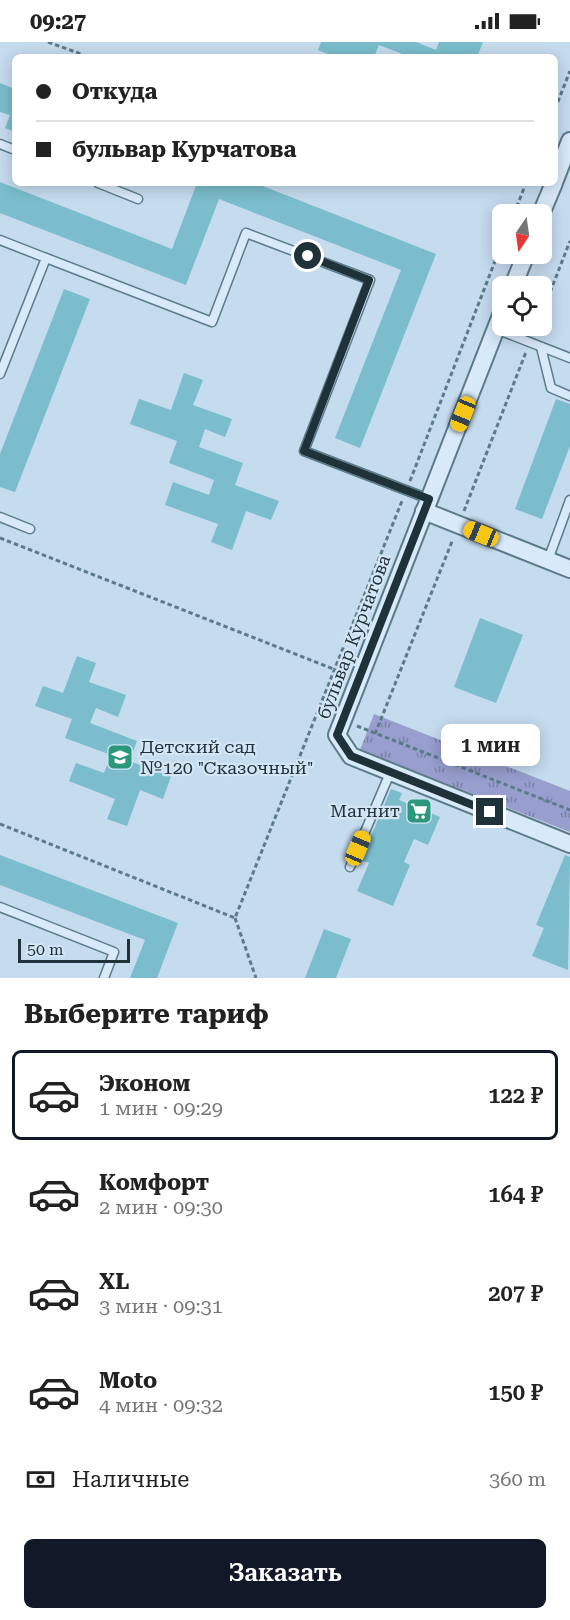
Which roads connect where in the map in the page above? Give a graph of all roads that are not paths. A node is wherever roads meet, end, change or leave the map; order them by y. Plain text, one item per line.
1 (570, 141) edge
2 (558, 171) edge
3 (106, 186) edge
4 (552, 186) edge
5 (138, 199) dead end
6 (545, 204) edge
7 (0, 240) edge
8 (46, 258) junction
9 (493, 336) edge
10 (513, 336) edge
11 (541, 347) junction
12 (570, 358) edge
13 (0, 374) edge
14 (570, 396) edge
15 (570, 501) edge
16 (427, 505) junction
17 (0, 517) edge
18 (30, 529) dead end
19 (548, 560) junction
20 (570, 569) edge
21 (390, 773) junction
22 (570, 844) edge
23 (350, 867) dead end
24 (0, 907) edge
25 (104, 978) edge

1 - 2 street
3 - 5 lane
4 - 6 street
7 - 8 lane
8 - 13 lane
8 - 16 lane
9 - 16 street, бульвар Курчатова
10 - 11 lane
11 - 12 lane
11 - 14 lane
15 - 19 lane
16 - 19 street
16 - 21 street, бульвар Курчатова
17 - 18 lane
19 - 20 street
21 - 22 street, бульвар Курчатова
21 - 23 lane
24 - 25 lane

